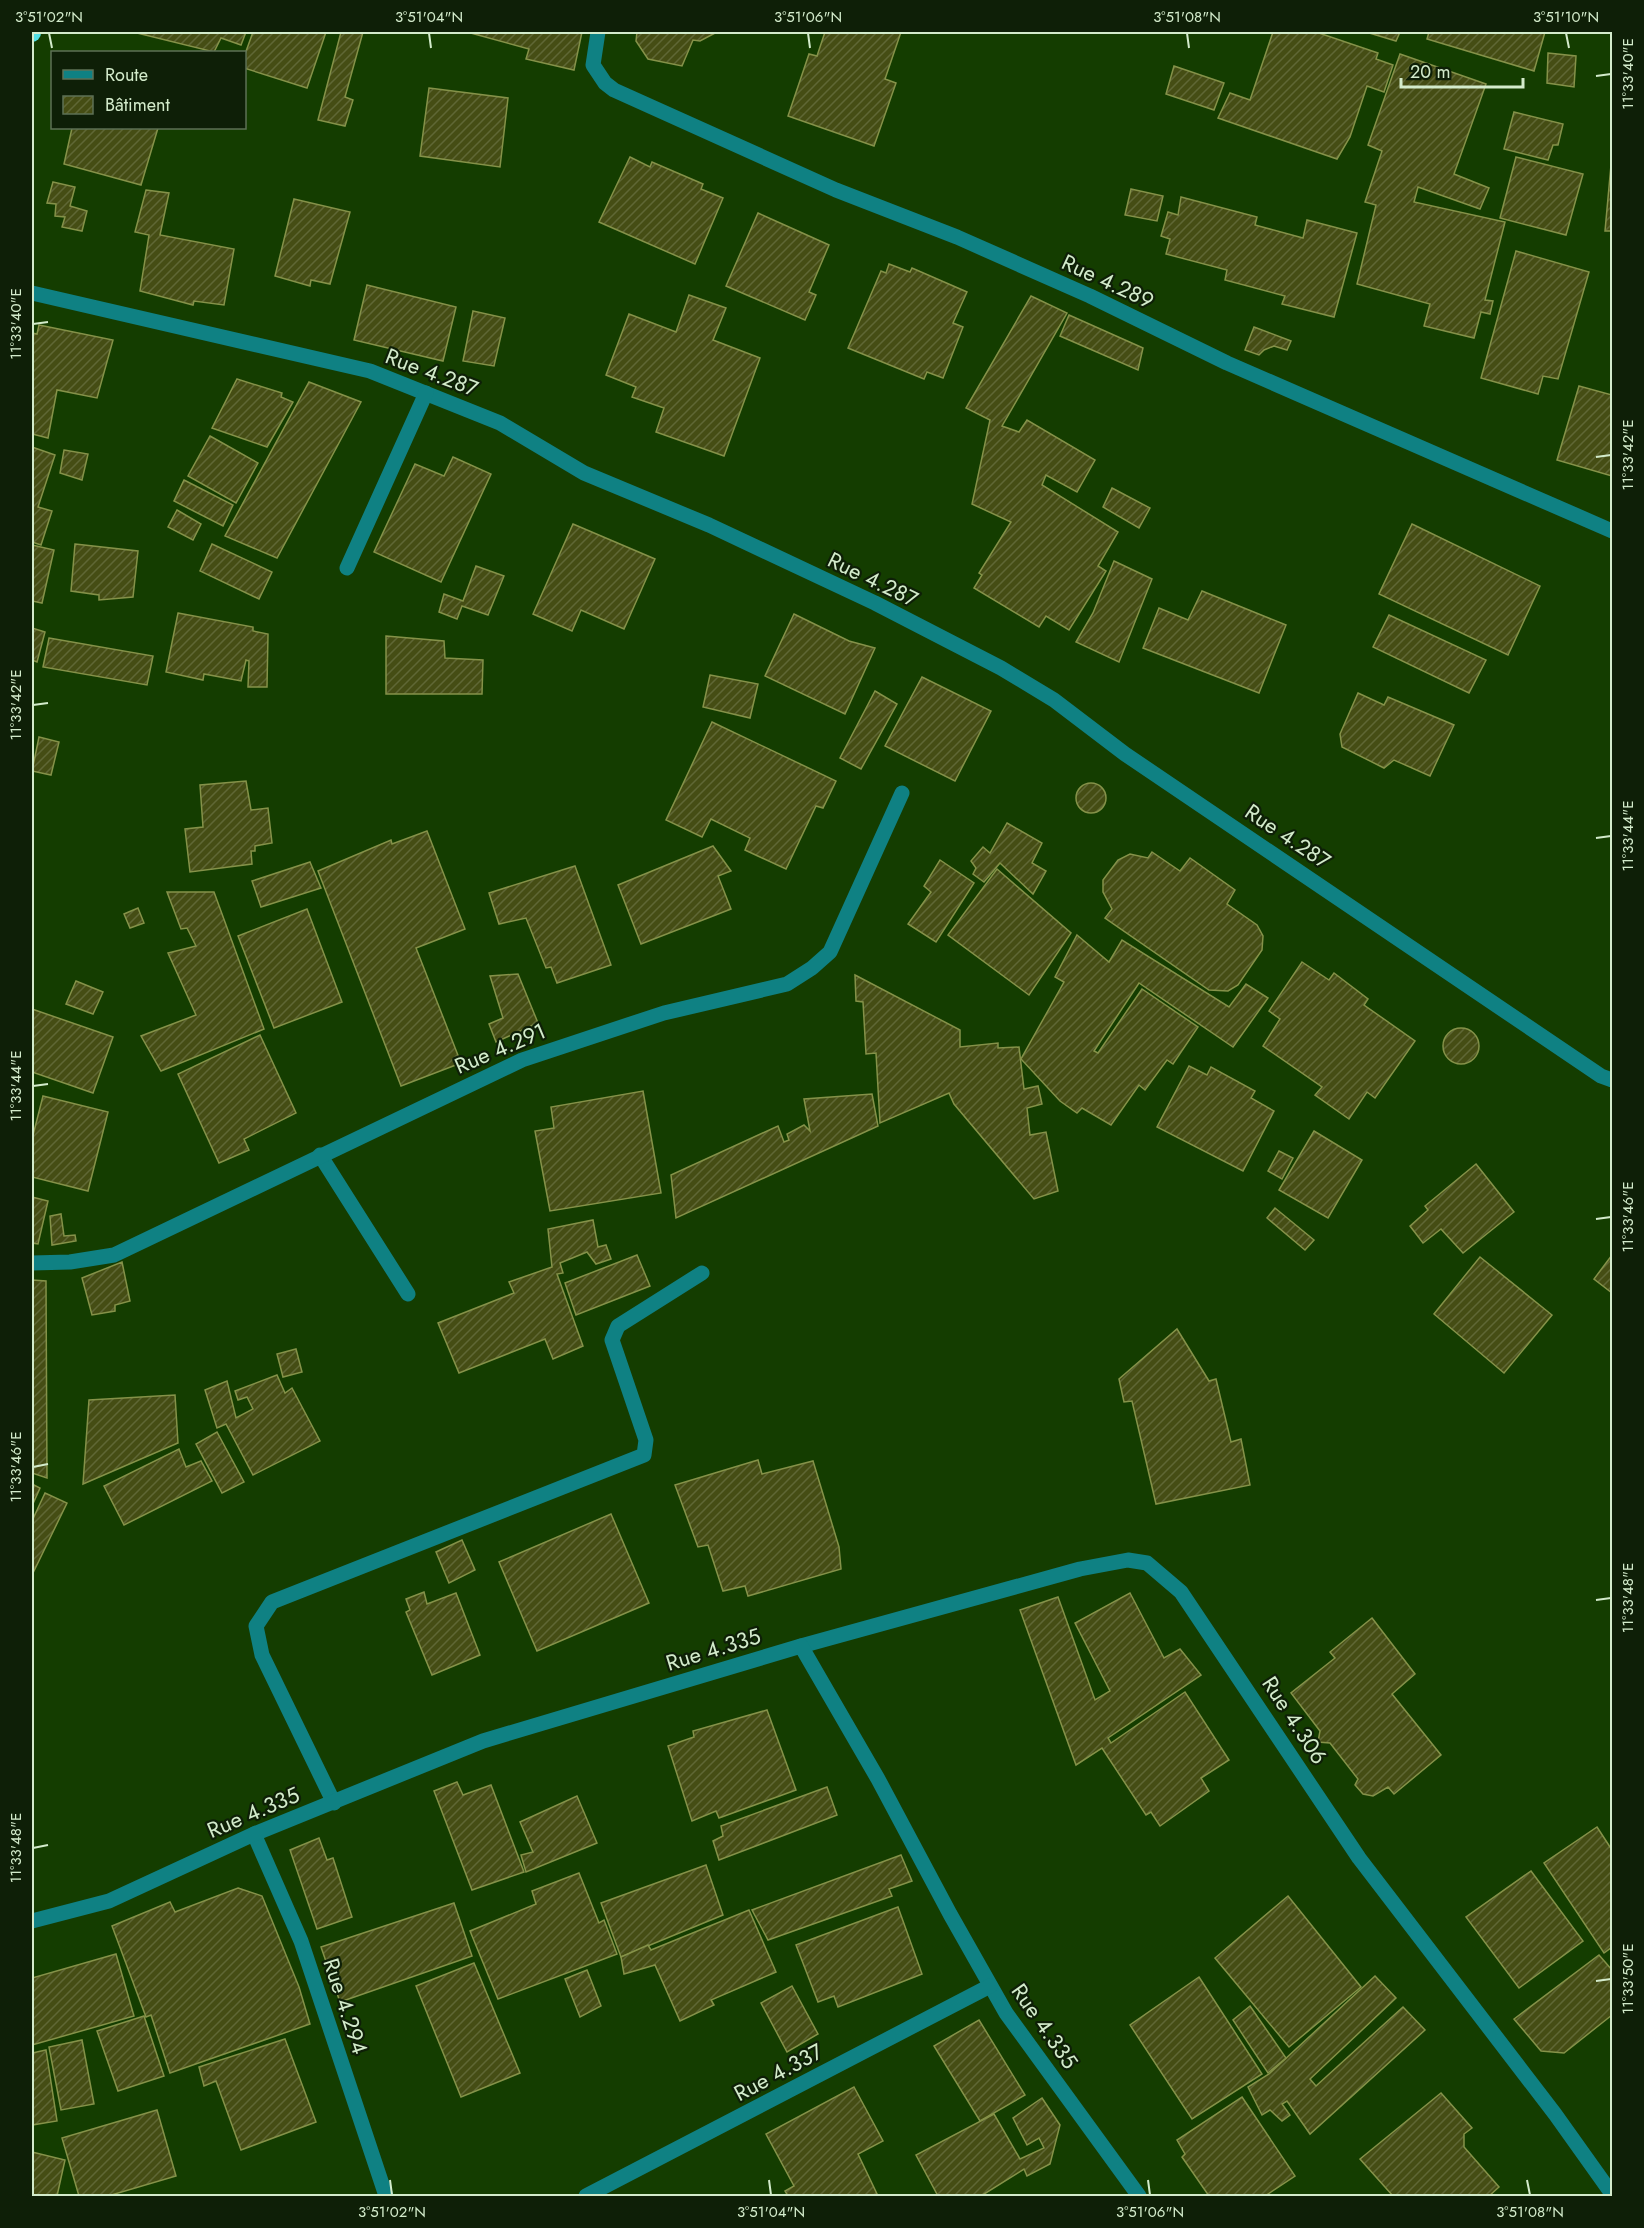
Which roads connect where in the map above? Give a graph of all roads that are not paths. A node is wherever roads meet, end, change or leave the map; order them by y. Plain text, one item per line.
1 (598, 32) edge
2 (32, 293) edge
3 (426, 393) junction
4 (1612, 531) edge
5 (347, 568) dead end
6 (902, 793) dead end
7 (1612, 1080) edge
8 (320, 1155) junction
9 (32, 1263) edge
10 (702, 1272) dead end
11 (408, 1294) dead end
12 (801, 1646) junction
13 (334, 1803) junction
14 (254, 1834) junction
15 (32, 1921) edge
16 (990, 1986) junction
17 (1612, 2194) edge
18 (386, 2196) edge
19 (586, 2196) edge
20 (1139, 2196) edge

1 - 4 street, Rue 4.289
2 - 3 street, Rue 4.287
3 - 5 street
3 - 7 street, Rue 4.287
6 - 8 street, Rue 4.291
8 - 9 street, Rue 4.291
8 - 11 street
10 - 13 street
12 - 13 street, Rue 4.335
12 - 16 street, Rue 4.335
12 - 17 street, Rue 4.306
13 - 14 street, Rue 4.335
14 - 15 street, Rue 4.335
14 - 18 street, Rue 4.294
16 - 19 street, Rue 4.337
16 - 20 street, Rue 4.335

